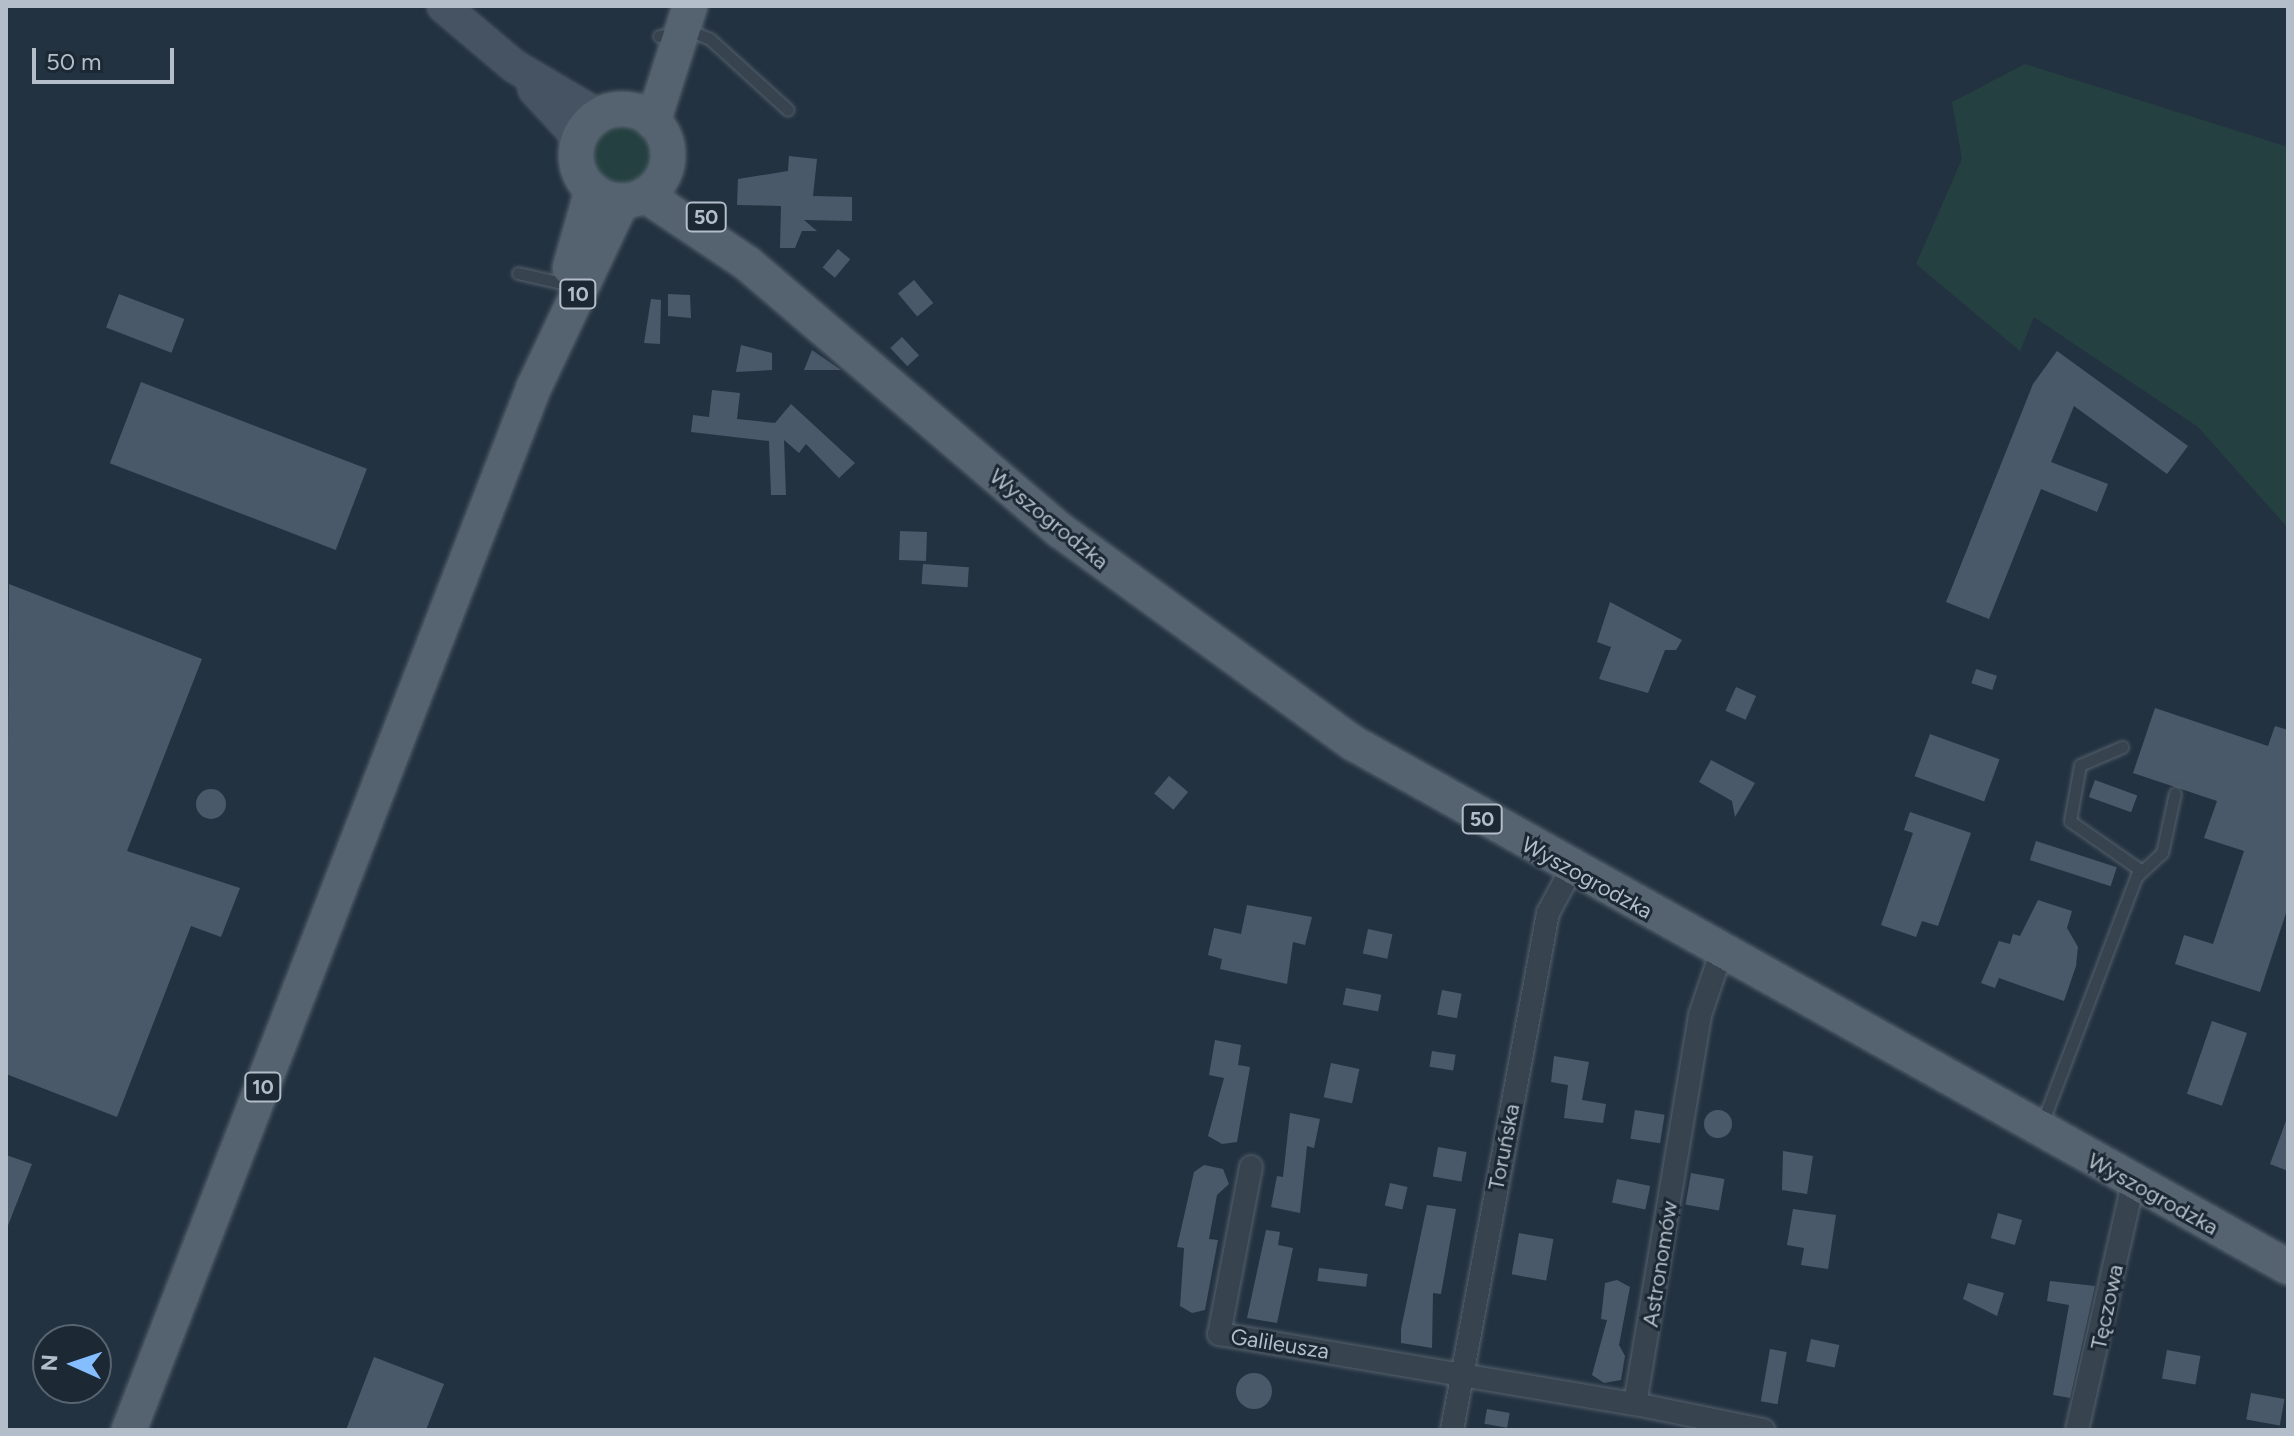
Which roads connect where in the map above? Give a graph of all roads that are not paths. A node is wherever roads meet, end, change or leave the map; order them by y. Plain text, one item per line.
1 (443, 6) edge
2 (676, 20) edge
3 (788, 110) dead end
4 (614, 122) junction
5 (666, 168) junction
6 (620, 195) junction
7 (748, 264) junction
8 (518, 273) dead end
9 (574, 286) junction
10 (2122, 747) dead end
11 (2175, 793) dead end
12 (1571, 870) junction
13 (2137, 876) junction
14 (1721, 953) junction
15 (2039, 1130) junction
16 (1251, 1167) dead end
17 (2133, 1183) junction
18 (2288, 1267) edge
19 (1462, 1374) junction
20 (1635, 1404) junction
21 (129, 1430) edge
22 (1452, 1430) edge
23 (1763, 1430) edge
24 (2077, 1430) edge

1 - 4 main road
2 - 3 lane
2 - 4 main road
4 - 5 main road
4 - 6 main road
5 - 6 main road, 10
5 - 7 main road, Wyszogrodzka / 50
6 - 7 main road, Wyszogrodzka / 50
6 - 9 main road, 10
7 - 12 main road, Wyszogrodzka / 50
8 - 9 lane
9 - 21 main road, 10
10 - 13 lane
11 - 13 lane
12 - 14 main road, Wyszogrodzka / 50
12 - 19 street, Toruńska
13 - 15 lane
14 - 15 main road, Wyszogrodzka / 50
14 - 20 street, Astronomów
15 - 17 main road, Wyszogrodzka / 50
16 - 19 street, Galileusza
17 - 18 main road, Wyszogrodzka / 50
17 - 24 street, Tęczowa
19 - 20 street
19 - 22 street, Toruńska
20 - 23 street

